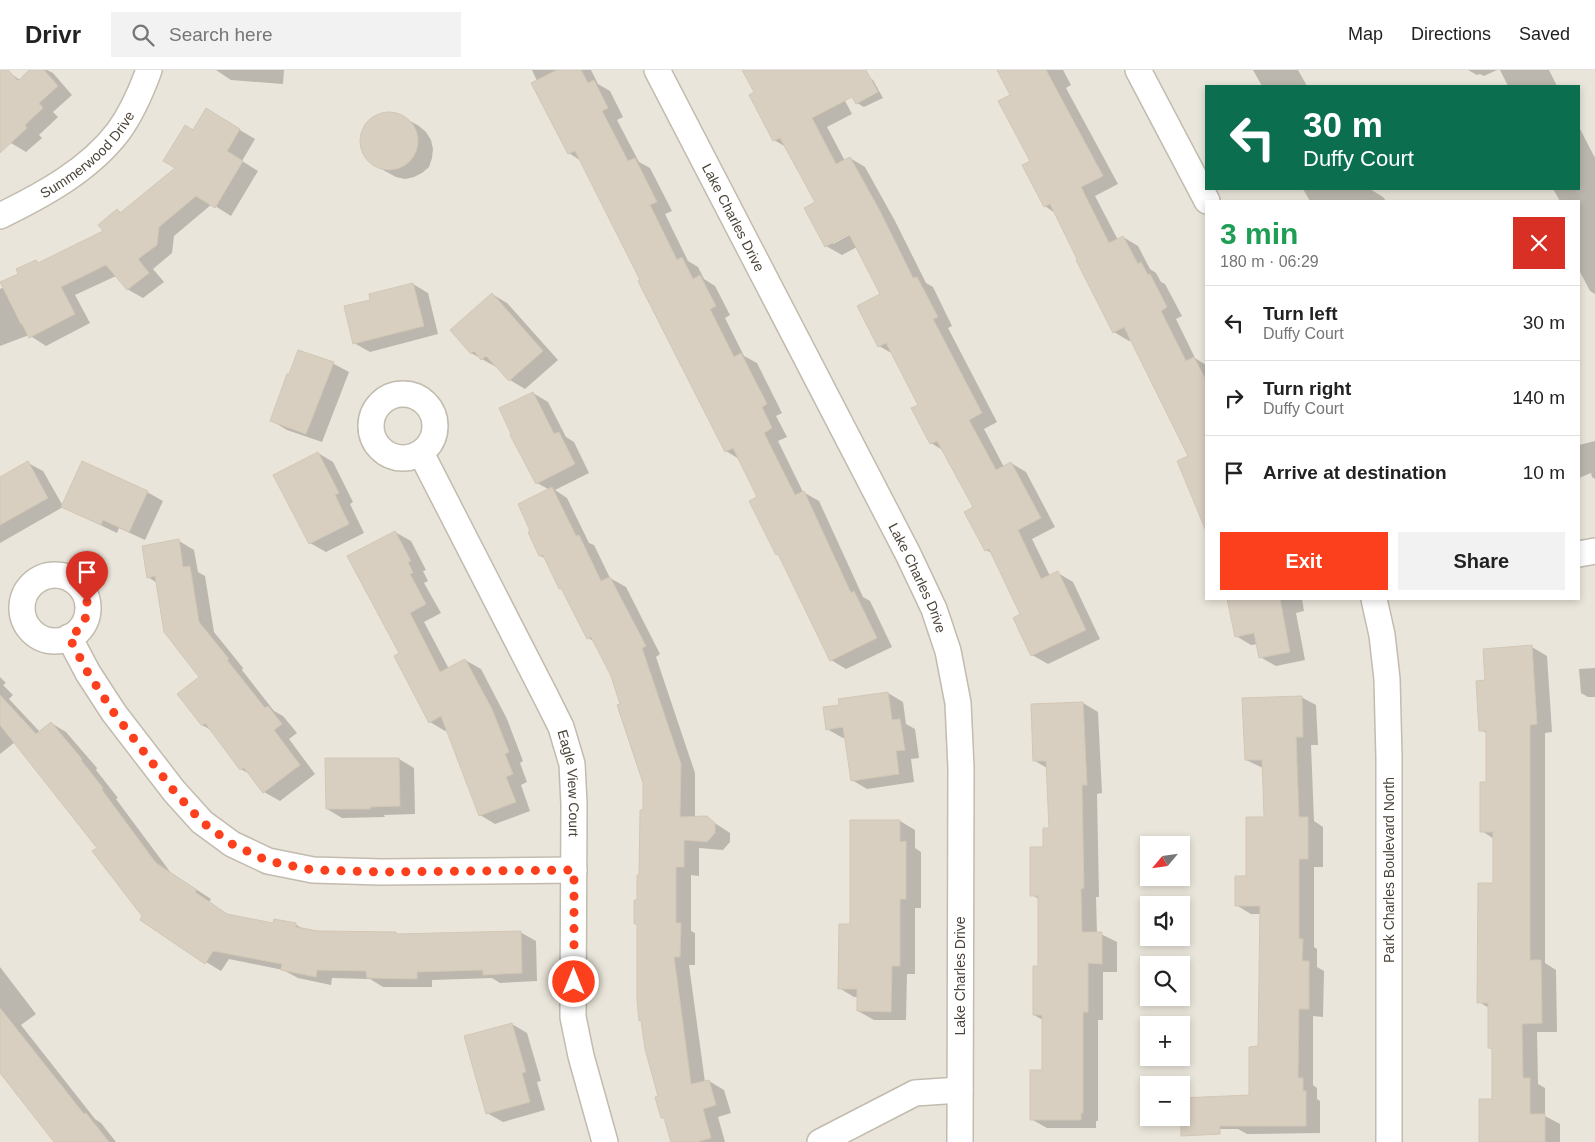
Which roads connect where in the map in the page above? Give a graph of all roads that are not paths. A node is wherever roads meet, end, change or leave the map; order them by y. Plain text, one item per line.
1 (149, 70) edge
2 (657, 70) edge
3 (1138, 70) edge
4 (1205, 200) edge
5 (0, 216) edge
6 (421, 453) dead end
7 (1595, 551) edge
8 (1580, 554) edge
9 (1374, 600) edge
10 (69, 637) dead end
11 (574, 870) junction
12 (960, 1090) junction
13 (605, 1142) edge
14 (820, 1142) edge
15 (960, 1142) edge
16 (1389, 1142) edge

1 - 5 street, Summerwood Drive
2 - 12 street, Lake Charles Drive
3 - 4 street
6 - 11 street, Eagle View Court
7 - 8 street
9 - 16 street, Park Charles Boulevard North
10 - 11 street
11 - 13 street, Eagle View Court
12 - 14 street
12 - 15 street, Lake Charles Drive

